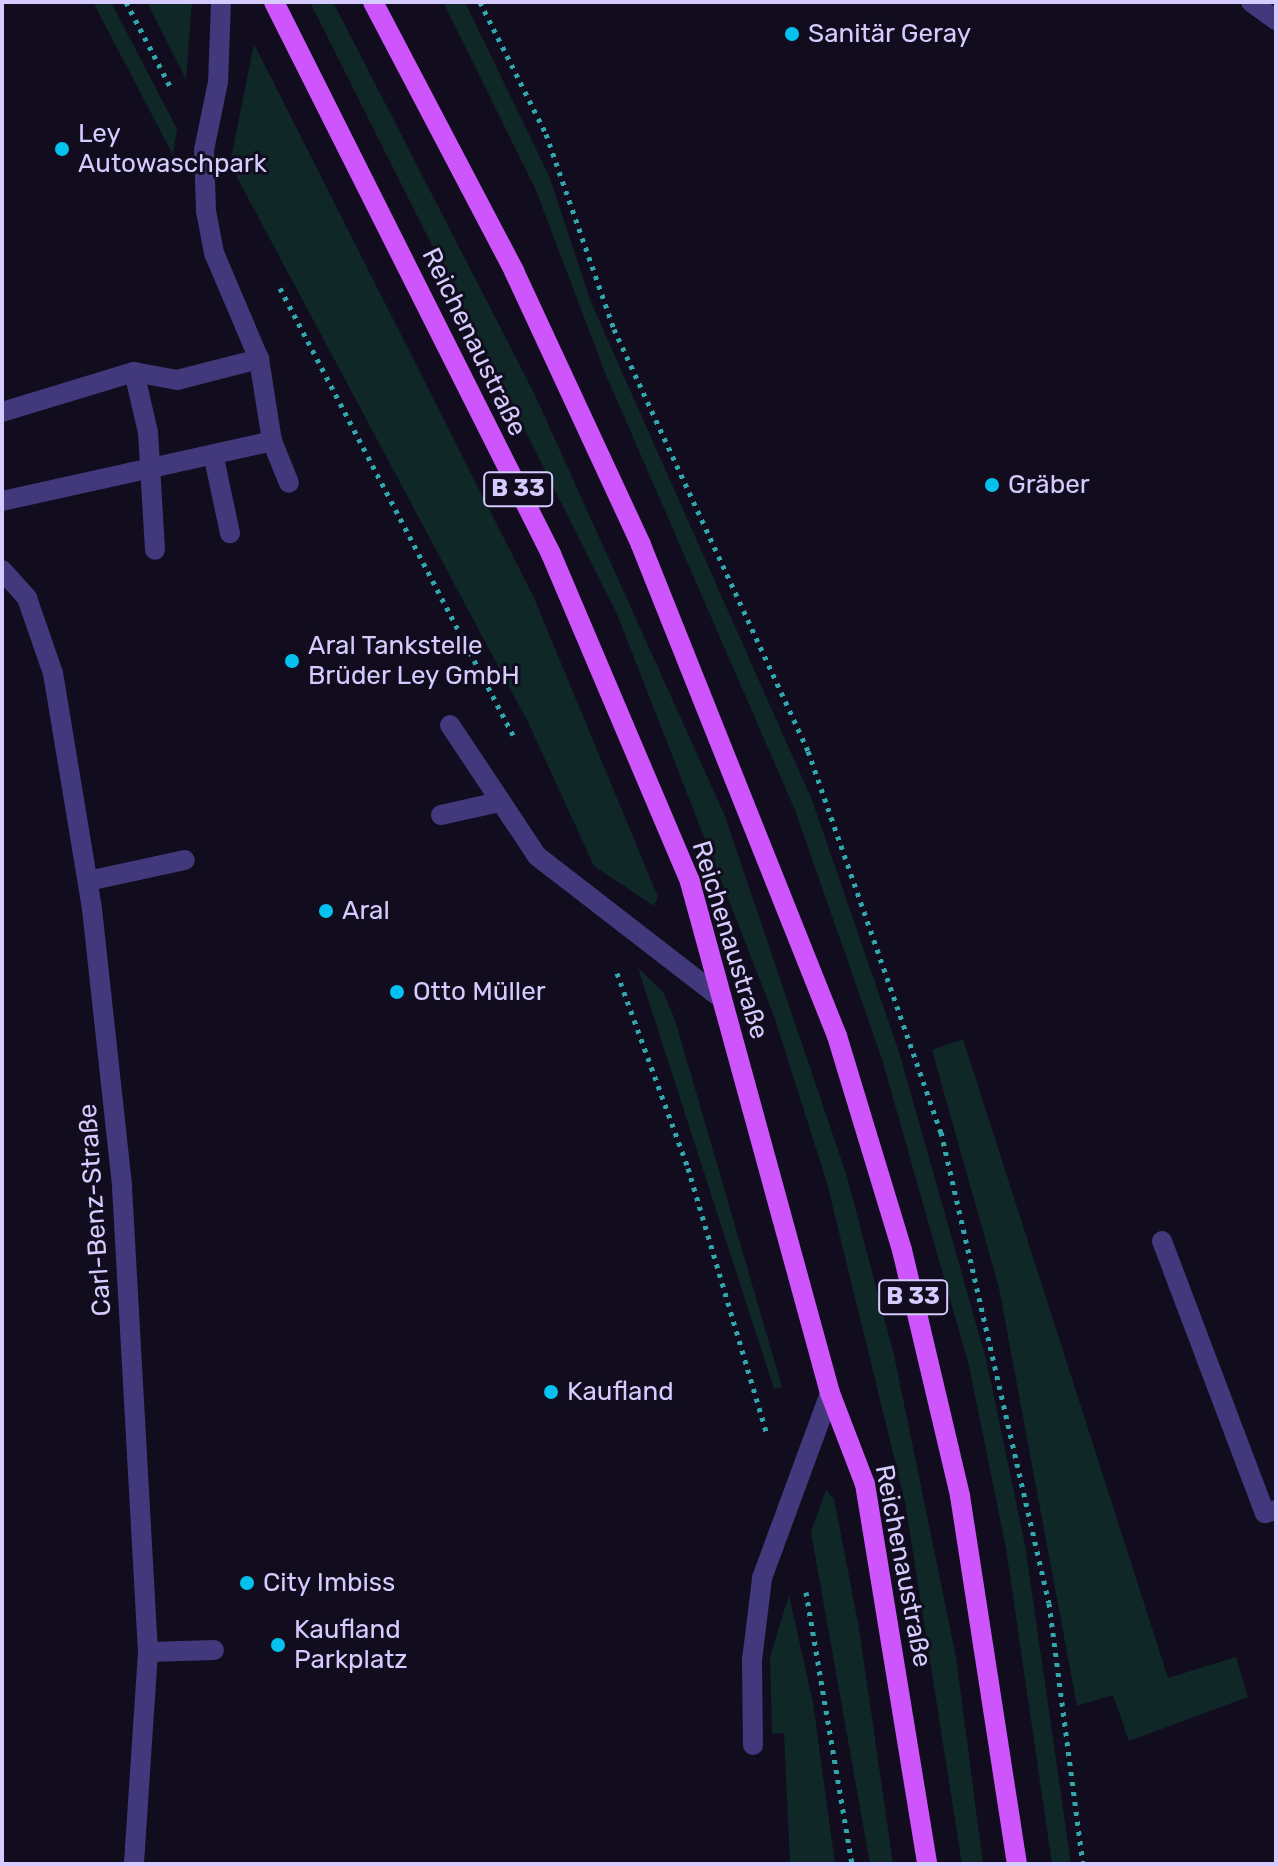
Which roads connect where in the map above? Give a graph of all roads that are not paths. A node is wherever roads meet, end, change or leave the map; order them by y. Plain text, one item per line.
1 (221, 2) edge
2 (274, 2) edge
3 (373, 2) edge
4 (1251, 2) edge
5 (1276, 20) edge
6 (259, 359) junction
7 (134, 372) junction
8 (2, 412) edge
9 (272, 441) junction
10 (214, 458) junction
11 (149, 470) junction
12 (289, 483) dead end
13 (2, 501) edge
14 (230, 533) dead end
15 (155, 550) dead end
16 (2, 570) edge
17 (450, 725) dead end
18 (499, 802) junction
19 (441, 815) dead end
20 (185, 860) dead end
21 (88, 881) junction
22 (717, 995) junction
23 (1162, 1241) dead end
24 (830, 1393) junction
25 (1276, 1510) edge
26 (214, 1650) dead end
27 (148, 1652) junction
28 (753, 1745) dead end
29 (134, 1864) edge
30 (927, 1864) edge
31 (1017, 1864) edge

1 - 6 street
2 - 22 main road, Reichenaustraße / B 33
3 - 31 main road, B 33
4 - 5 street
6 - 7 street
6 - 9 street
7 - 8 street
7 - 11 street
9 - 10 street
9 - 12 street
10 - 11 street
10 - 14 street
11 - 13 street
11 - 15 street
16 - 21 street, Carl-Benz-Straße
17 - 18 street
18 - 19 street
18 - 22 street
20 - 21 street
21 - 27 street, Carl-Benz-Straße
22 - 24 main road, Reichenaustraße / B 33
23 - 25 street
24 - 28 street
24 - 30 main road, Reichenaustraße / B 33
26 - 27 street
27 - 29 street, Carl-Benz-Straße

